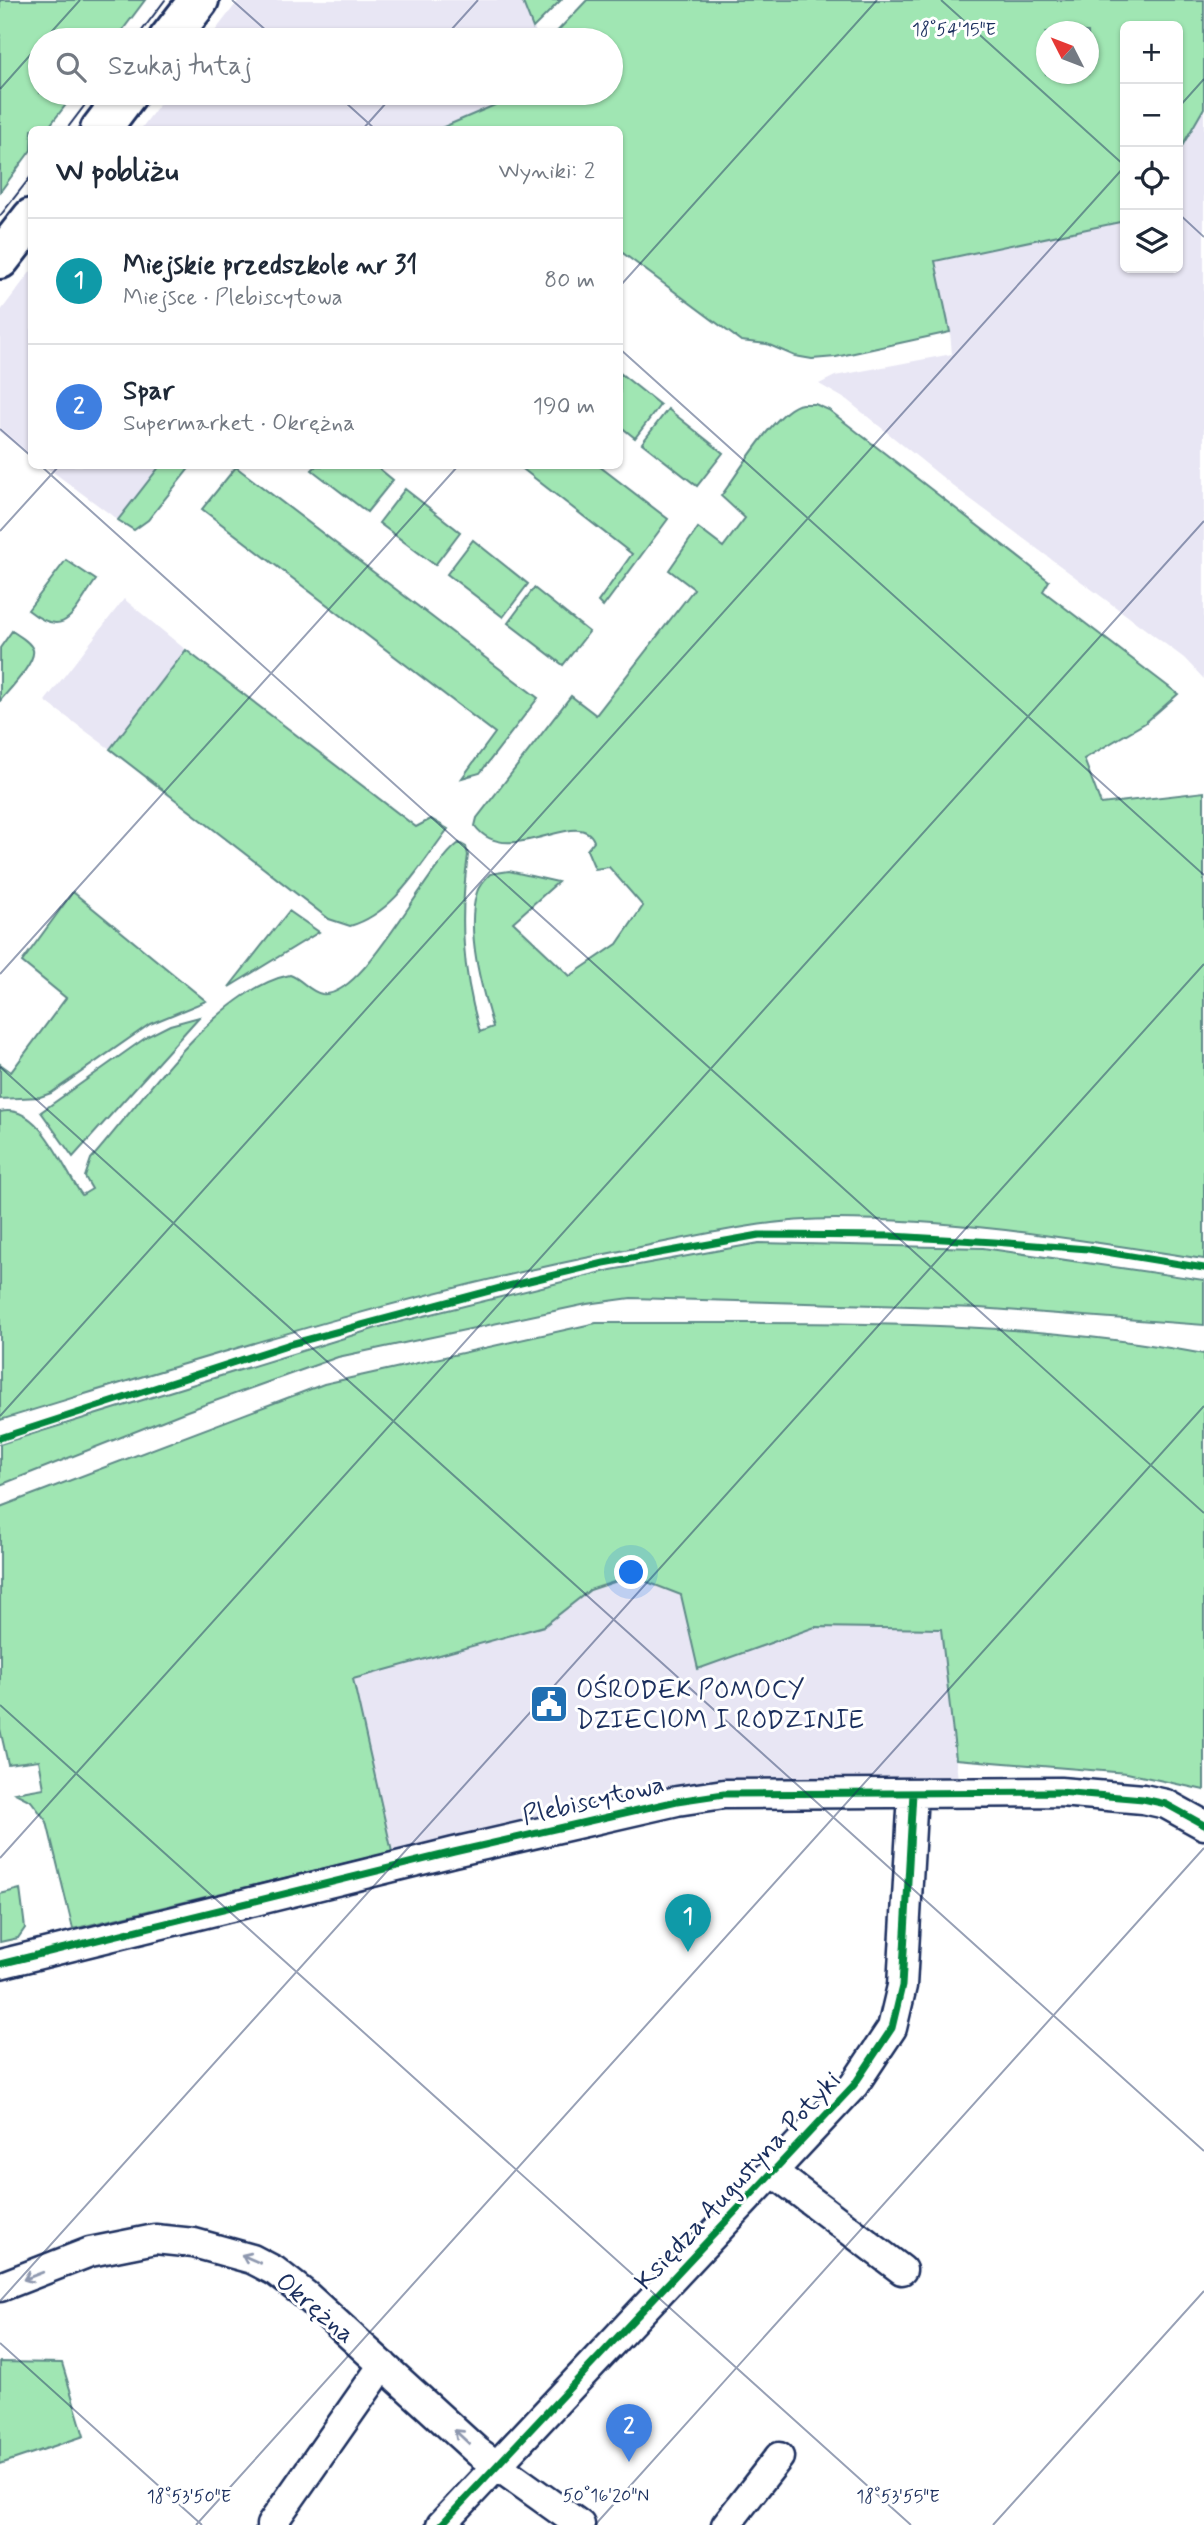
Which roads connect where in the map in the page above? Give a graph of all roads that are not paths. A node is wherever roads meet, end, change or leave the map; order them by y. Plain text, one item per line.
1 (199, 0) edge
2 (177, 28) edge
3 (119, 105) edge
4 (103, 126) edge
5 (28, 223) edge
6 (0, 259) edge
7 (913, 1793) junction
8 (1204, 1825) edge
9 (0, 1964) edge
10 (773, 2172) junction
11 (902, 2270) dead end
12 (0, 2287) edge
13 (383, 2365) junction
14 (779, 2457) dead end
15 (508, 2472) junction
16 (271, 2525) edge
17 (441, 2525) edge
18 (580, 2525) edge
19 (726, 2525) edge

1 - 2 street
3 - 4 street
5 - 6 street
7 - 8 street, Plebiscytowa
7 - 9 street, Plebiscytowa
7 - 10 street, Księdza Augustyna Potyki
10 - 11 street
10 - 15 street, Księdza Augustyna Potyki
13 -> 12 street, Okrężna
15 -> 13 street, Okrężna
13 - 16 street
14 - 19 street
15 - 17 street, Księdza Augustyna Potyki
15 - 18 street, Okrężna

